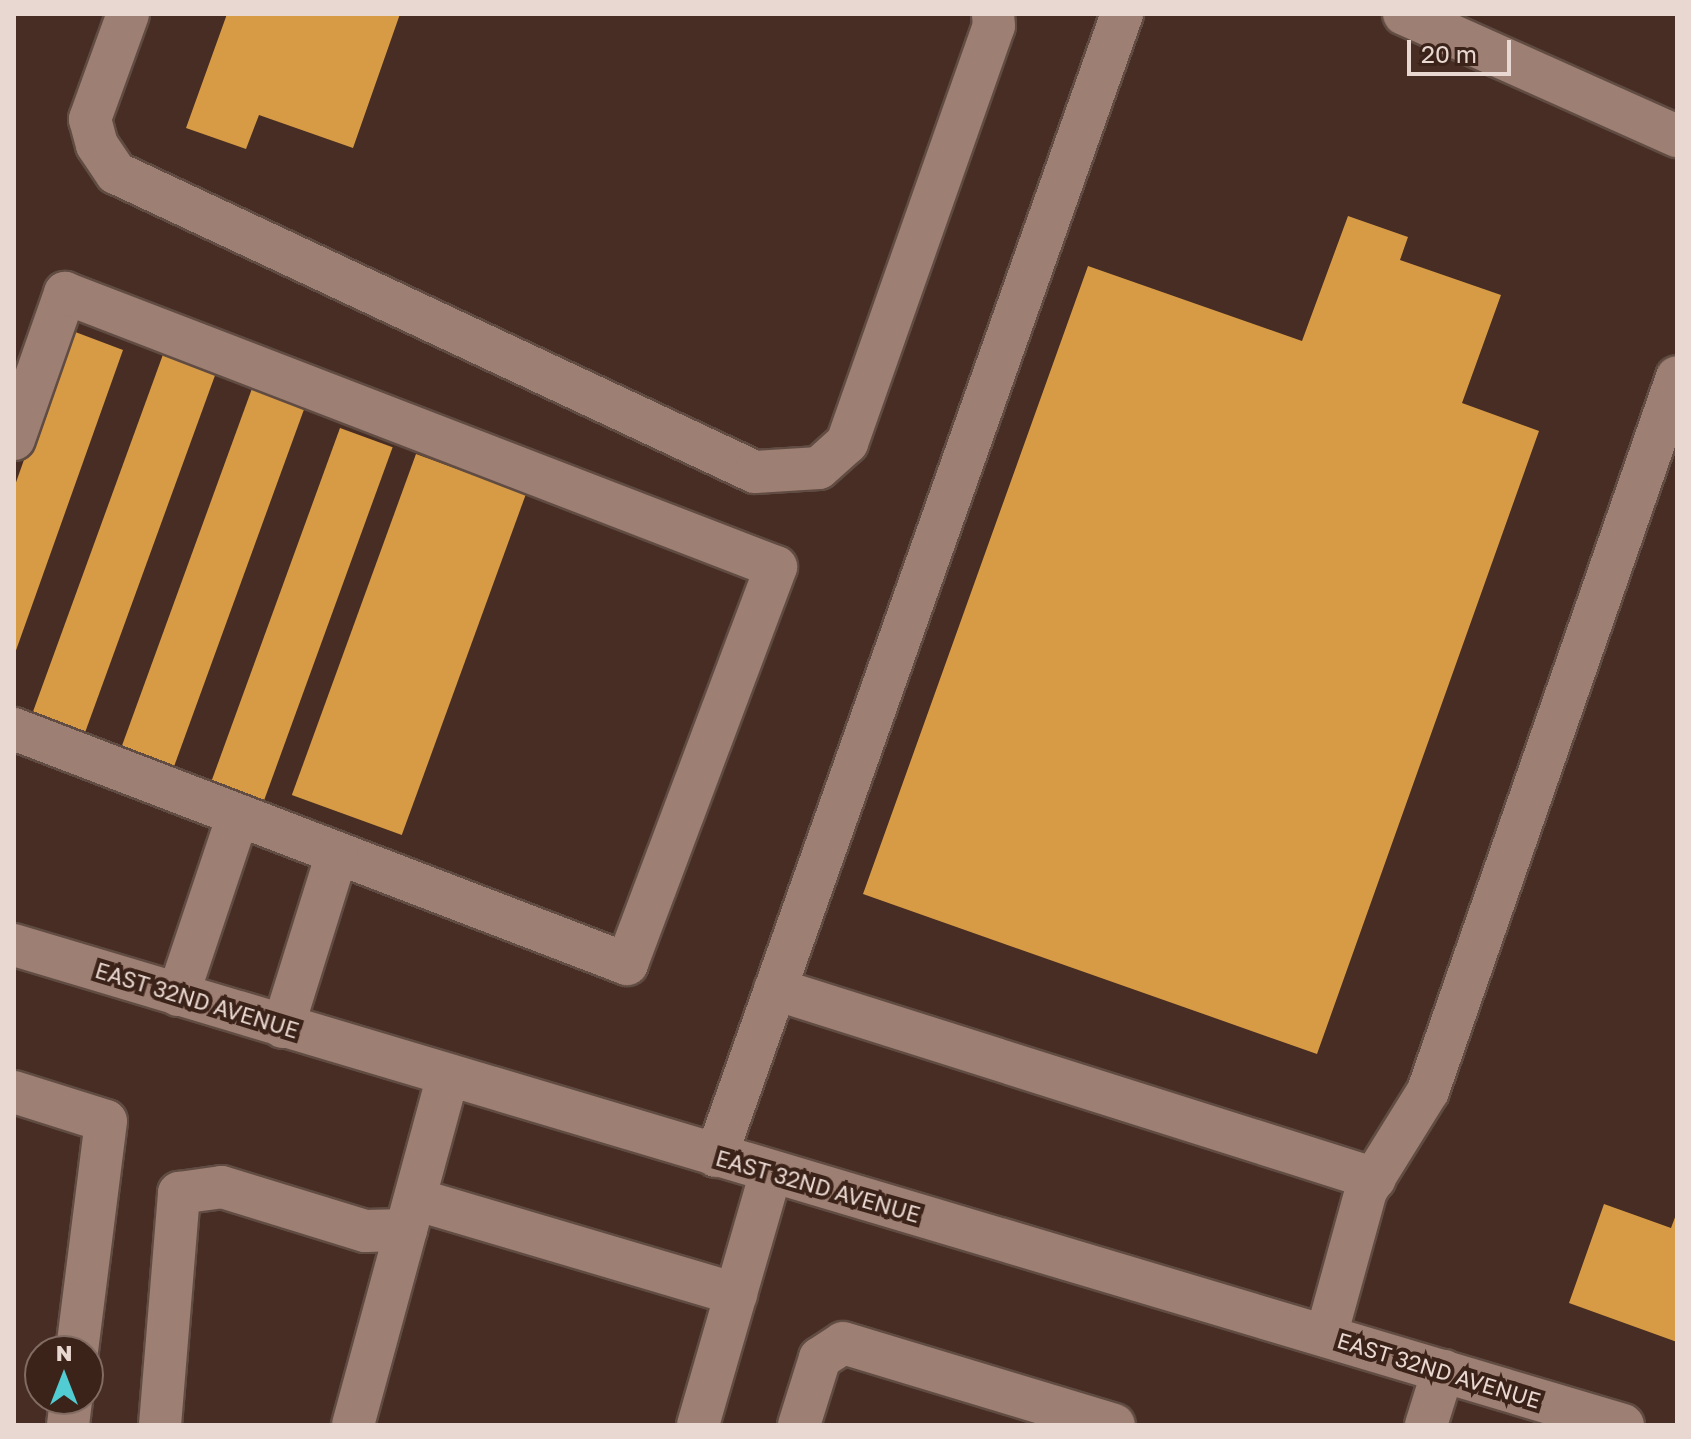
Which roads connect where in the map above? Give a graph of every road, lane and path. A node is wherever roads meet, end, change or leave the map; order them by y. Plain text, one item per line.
1 (128, 14) edge
2 (993, 14) edge
3 (1122, 14) edge
4 (1404, 14) edge
5 (1677, 136) edge
6 (1677, 377) edge
7 (14, 439) edge
8 (14, 729) edge
9 (238, 816) junction
10 (337, 854) junction
11 (14, 945) edge
12 (775, 989) junction
13 (178, 995) junction
14 (283, 1027) junction
15 (448, 1076) junction
16 (14, 1092) edge
17 (716, 1156) junction
18 (771, 1172) junction
19 (1375, 1179) junction
20 (410, 1215) junction
21 (736, 1294) junction
22 (79, 1335) edge
23 (1326, 1336) junction
24 (1443, 1371) junction
25 (160, 1425) edge
26 (353, 1425) edge
27 (698, 1425) edge
28 (799, 1425) edge
29 (1114, 1425) edge
30 (1426, 1425) edge
31 (1623, 1425) edge

1 - 2 street
3 - 12 street
4 - 5 street
6 - 19 street
7 - 10 street
8 - 9 street
9 - 10 street
9 - 13 street
10 - 14 street
11 - 13 street, EAST 32ND AVENUE
12 - 17 street
12 - 19 street
13 - 14 street, EAST 32ND AVENUE
14 - 15 street, EAST 32ND AVENUE
15 - 17 street, EAST 32ND AVENUE
15 - 20 street
16 - 22 street
17 - 18 street, EAST 32ND AVENUE
18 - 21 street
18 - 23 street, EAST 32ND AVENUE
19 - 23 street
20 - 21 street
20 - 25 street
20 - 26 street
21 - 27 street
23 - 24 street, EAST 32ND AVENUE
24 - 30 street
24 - 31 street, EAST 32ND AVENUE
28 - 29 street

